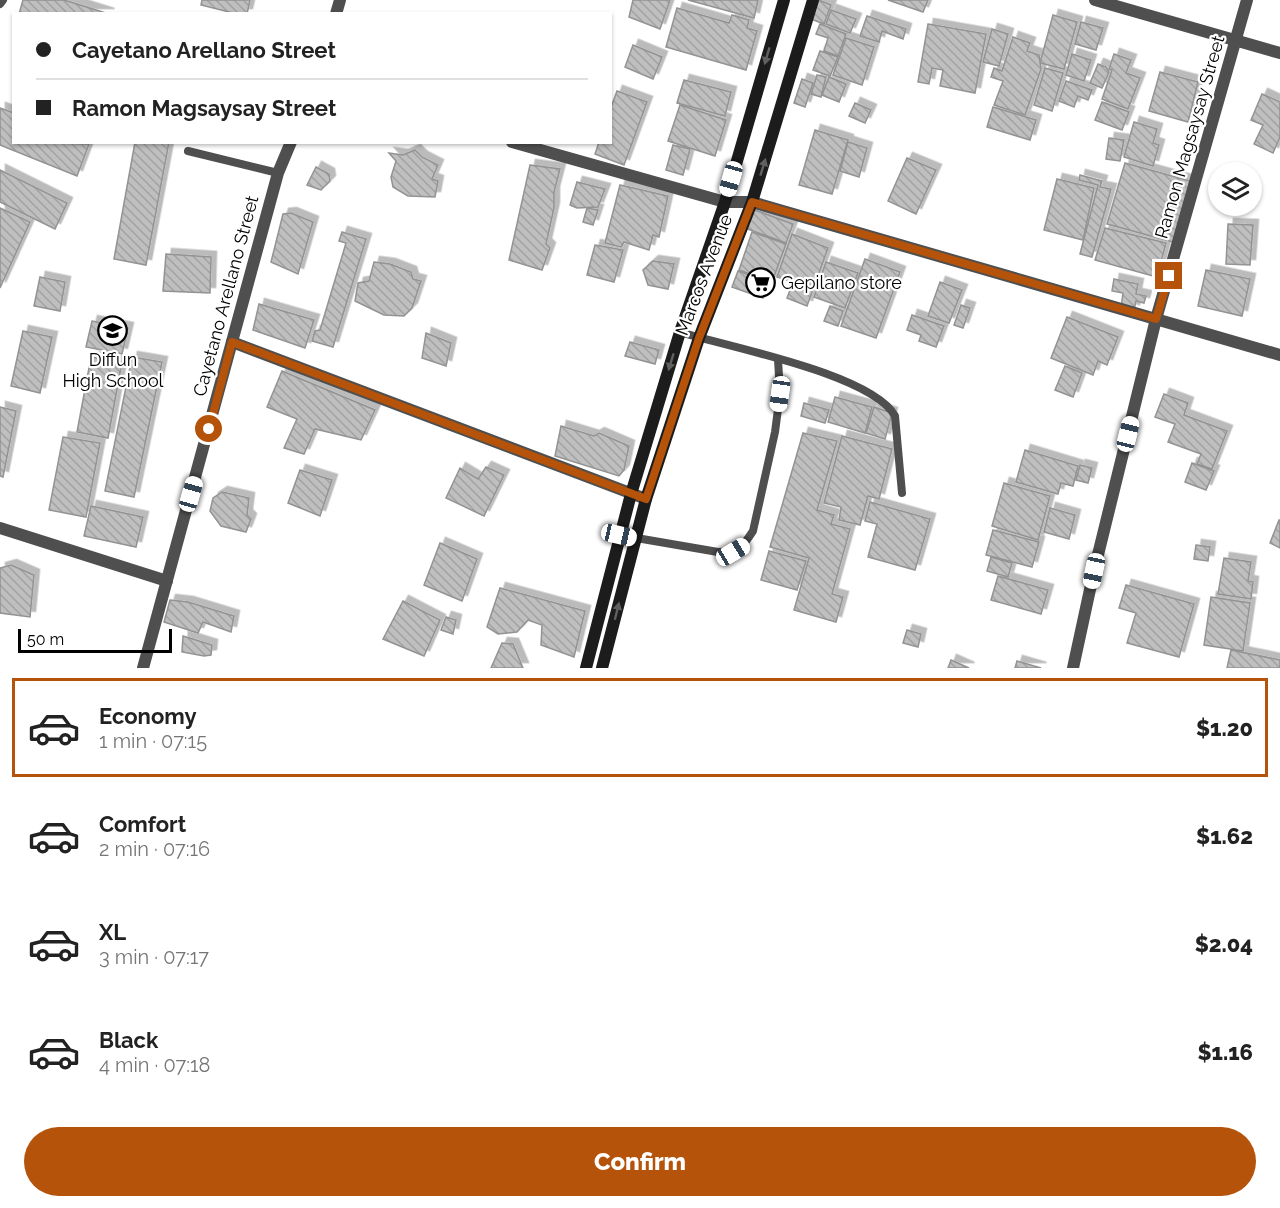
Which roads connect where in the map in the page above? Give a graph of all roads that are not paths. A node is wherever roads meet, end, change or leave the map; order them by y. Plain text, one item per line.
1 (3, 0) edge
2 (784, 0) edge
3 (813, 0) edge
4 (1095, 0) edge
5 (1247, 0) edge
6 (0, 4) edge
7 (1236, 40) junction
8 (1280, 53) edge
9 (290, 144) edge
10 (519, 144) edge
11 (188, 151) dead end
12 (278, 173) junction
13 (725, 201) junction
14 (752, 202) junction
15 (1156, 319) junction
16 (680, 332) junction
17 (699, 338) junction
18 (232, 342) junction
19 (1280, 355) edge
20 (778, 359) junction
21 (902, 493) dead end
22 (631, 494) junction
23 (646, 499) junction
24 (0, 528) edge
25 (619, 535) junction
26 (635, 539) junction
27 (167, 581) junction
28 (143, 668) edge
29 (586, 668) edge
30 (602, 668) edge
31 (1073, 668) edge

1 - 6 lane
2 -> 13 main road, Marcos Avenue
14 -> 3 main road, Marcos Avenue
4 - 7 street
5 - 7 street, Ramon Magsaysay Street
7 - 8 street
7 - 15 street, Ramon Magsaysay Street
9 - 12 street, Cayetano Arellano Street
10 - 13 street
11 - 12 lane
12 - 18 street, Cayetano Arellano Street
13 - 14 street
13 - 16 main road, Marcos Avenue
14 - 15 street
14 - 17 main road, Marcos Avenue
15 - 19 street
15 - 31 street, Ramon Magsaysay Street
16 - 17 lane
16 -> 22 main road, Marcos Avenue
17 - 20 lane
17 - 23 main road, Marcos Avenue
18 - 22 street
18 - 27 street, Cayetano Arellano Street
20 - 21 lane
20 - 26 lane
22 - 23 street
22 - 25 main road, Marcos Avenue
23 - 26 main road, Marcos Avenue
24 - 27 street
25 - 26 lane
25 - 29 main road, Marcos Avenue
30 -> 26 main road, Marcos Avenue
27 - 28 street, Cayetano Arellano Street

